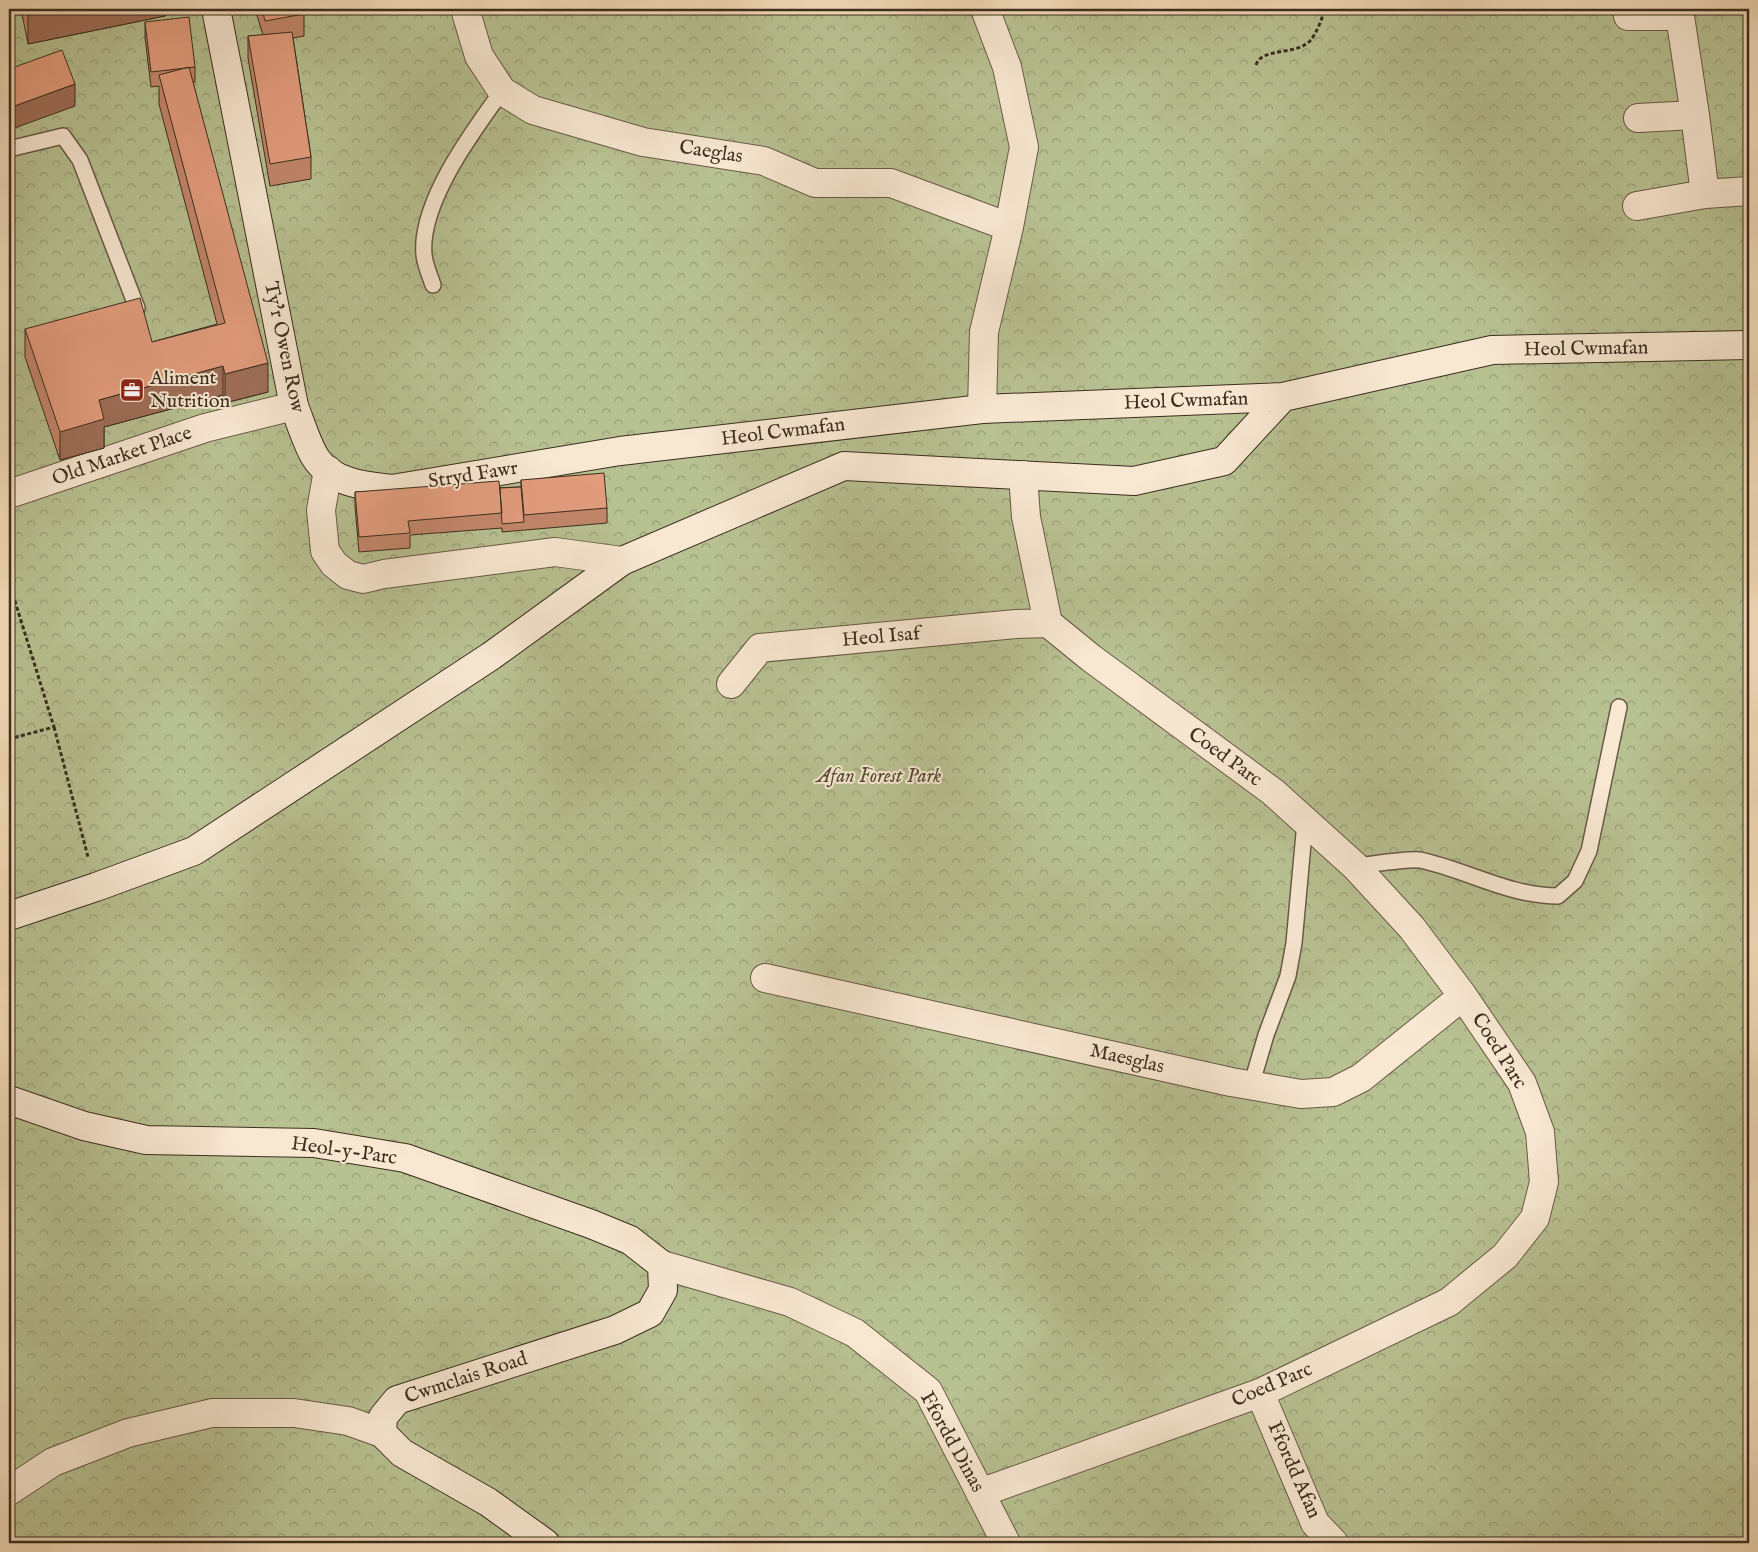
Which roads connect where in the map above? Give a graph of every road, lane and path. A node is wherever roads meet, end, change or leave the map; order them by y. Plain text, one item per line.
1 (216, 9) edge
2 (465, 9) edge
3 (985, 9) edge
4 (1325, 9) edge
5 (1628, 16) dead end
6 (1256, 66) dead end
7 (502, 91) junction
8 (1695, 116) junction
9 (1638, 118) dead end
10 (9, 149) edge
11 (1749, 191) edge
12 (1704, 194) junction
13 (1637, 206) dead end
14 (1009, 227) junction
15 (433, 285) dead end
16 (138, 308) edge
17 (1749, 345) edge
18 (1282, 397) junction
19 (294, 406) junction
20 (982, 410) junction
21 (620, 451) joint
22 (328, 470) junction
23 (1023, 476) junction
24 (9, 494) edge
25 (622, 561) junction
26 (9, 582) edge
27 (1048, 623) junction
28 (731, 684) dead end
29 (1619, 706) dead end
30 (54, 727) junction
31 (9, 738) edge
32 (1309, 825) junction
33 (1355, 866) junction
34 (96, 887) junction
35 (9, 916) edge
36 (764, 978) dead end
37 (1463, 996) junction
38 (1251, 1086) junction
39 (9, 1100) edge
40 (662, 1265) junction
41 (1260, 1393) junction
42 (382, 1433) junction
43 (9, 1491) edge
44 (980, 1493) junction
45 (545, 1543) edge
46 (1006, 1543) edge
47 (1334, 1543) edge

1 - 19 street, Ty'r Owen Row
2 - 7 street, Caeglas
3 - 14 street
4 - 6 path
5 - 8 street
7 - 14 street, Caeglas
7 - 15 lane
8 - 9 street
8 - 12 street
10 - 16 lane
11 - 12 street
12 - 13 street
14 - 20 street
17 - 18 street, Heol Cwmafan
18 - 20 street, Heol Cwmafan
18 - 23 street
19 - 22 street, Ty'r Owen Row
19 - 24 street, Old Market Place
20 - 21 street, Heol Cwmafan
21 - 22 street, Stryd Fawr
22 - 25 street
23 - 25 street
23 - 27 street
25 - 34 street
26 - 30 path
27 - 28 street, Heol Isaf
27 - 32 street, Coed Parc
29 - 33 lane
30 - 31 path
30 - 34 path
32 - 33 street, Coed Parc
32 - 38 lane
33 - 37 street, Coed Parc
34 - 35 street
36 - 38 street, Maesglas
37 - 38 street, Maesglas
37 - 41 street, Coed Parc
39 - 40 street, Heol-y-Parc
40 - 42 street, Cwmclais Road
40 - 44 street, Ffordd Dinas
41 - 44 street, Coed Parc
41 - 47 street, Ffordd Afan
42 - 43 street
42 - 45 street
44 - 46 street, Ffordd Dinas

